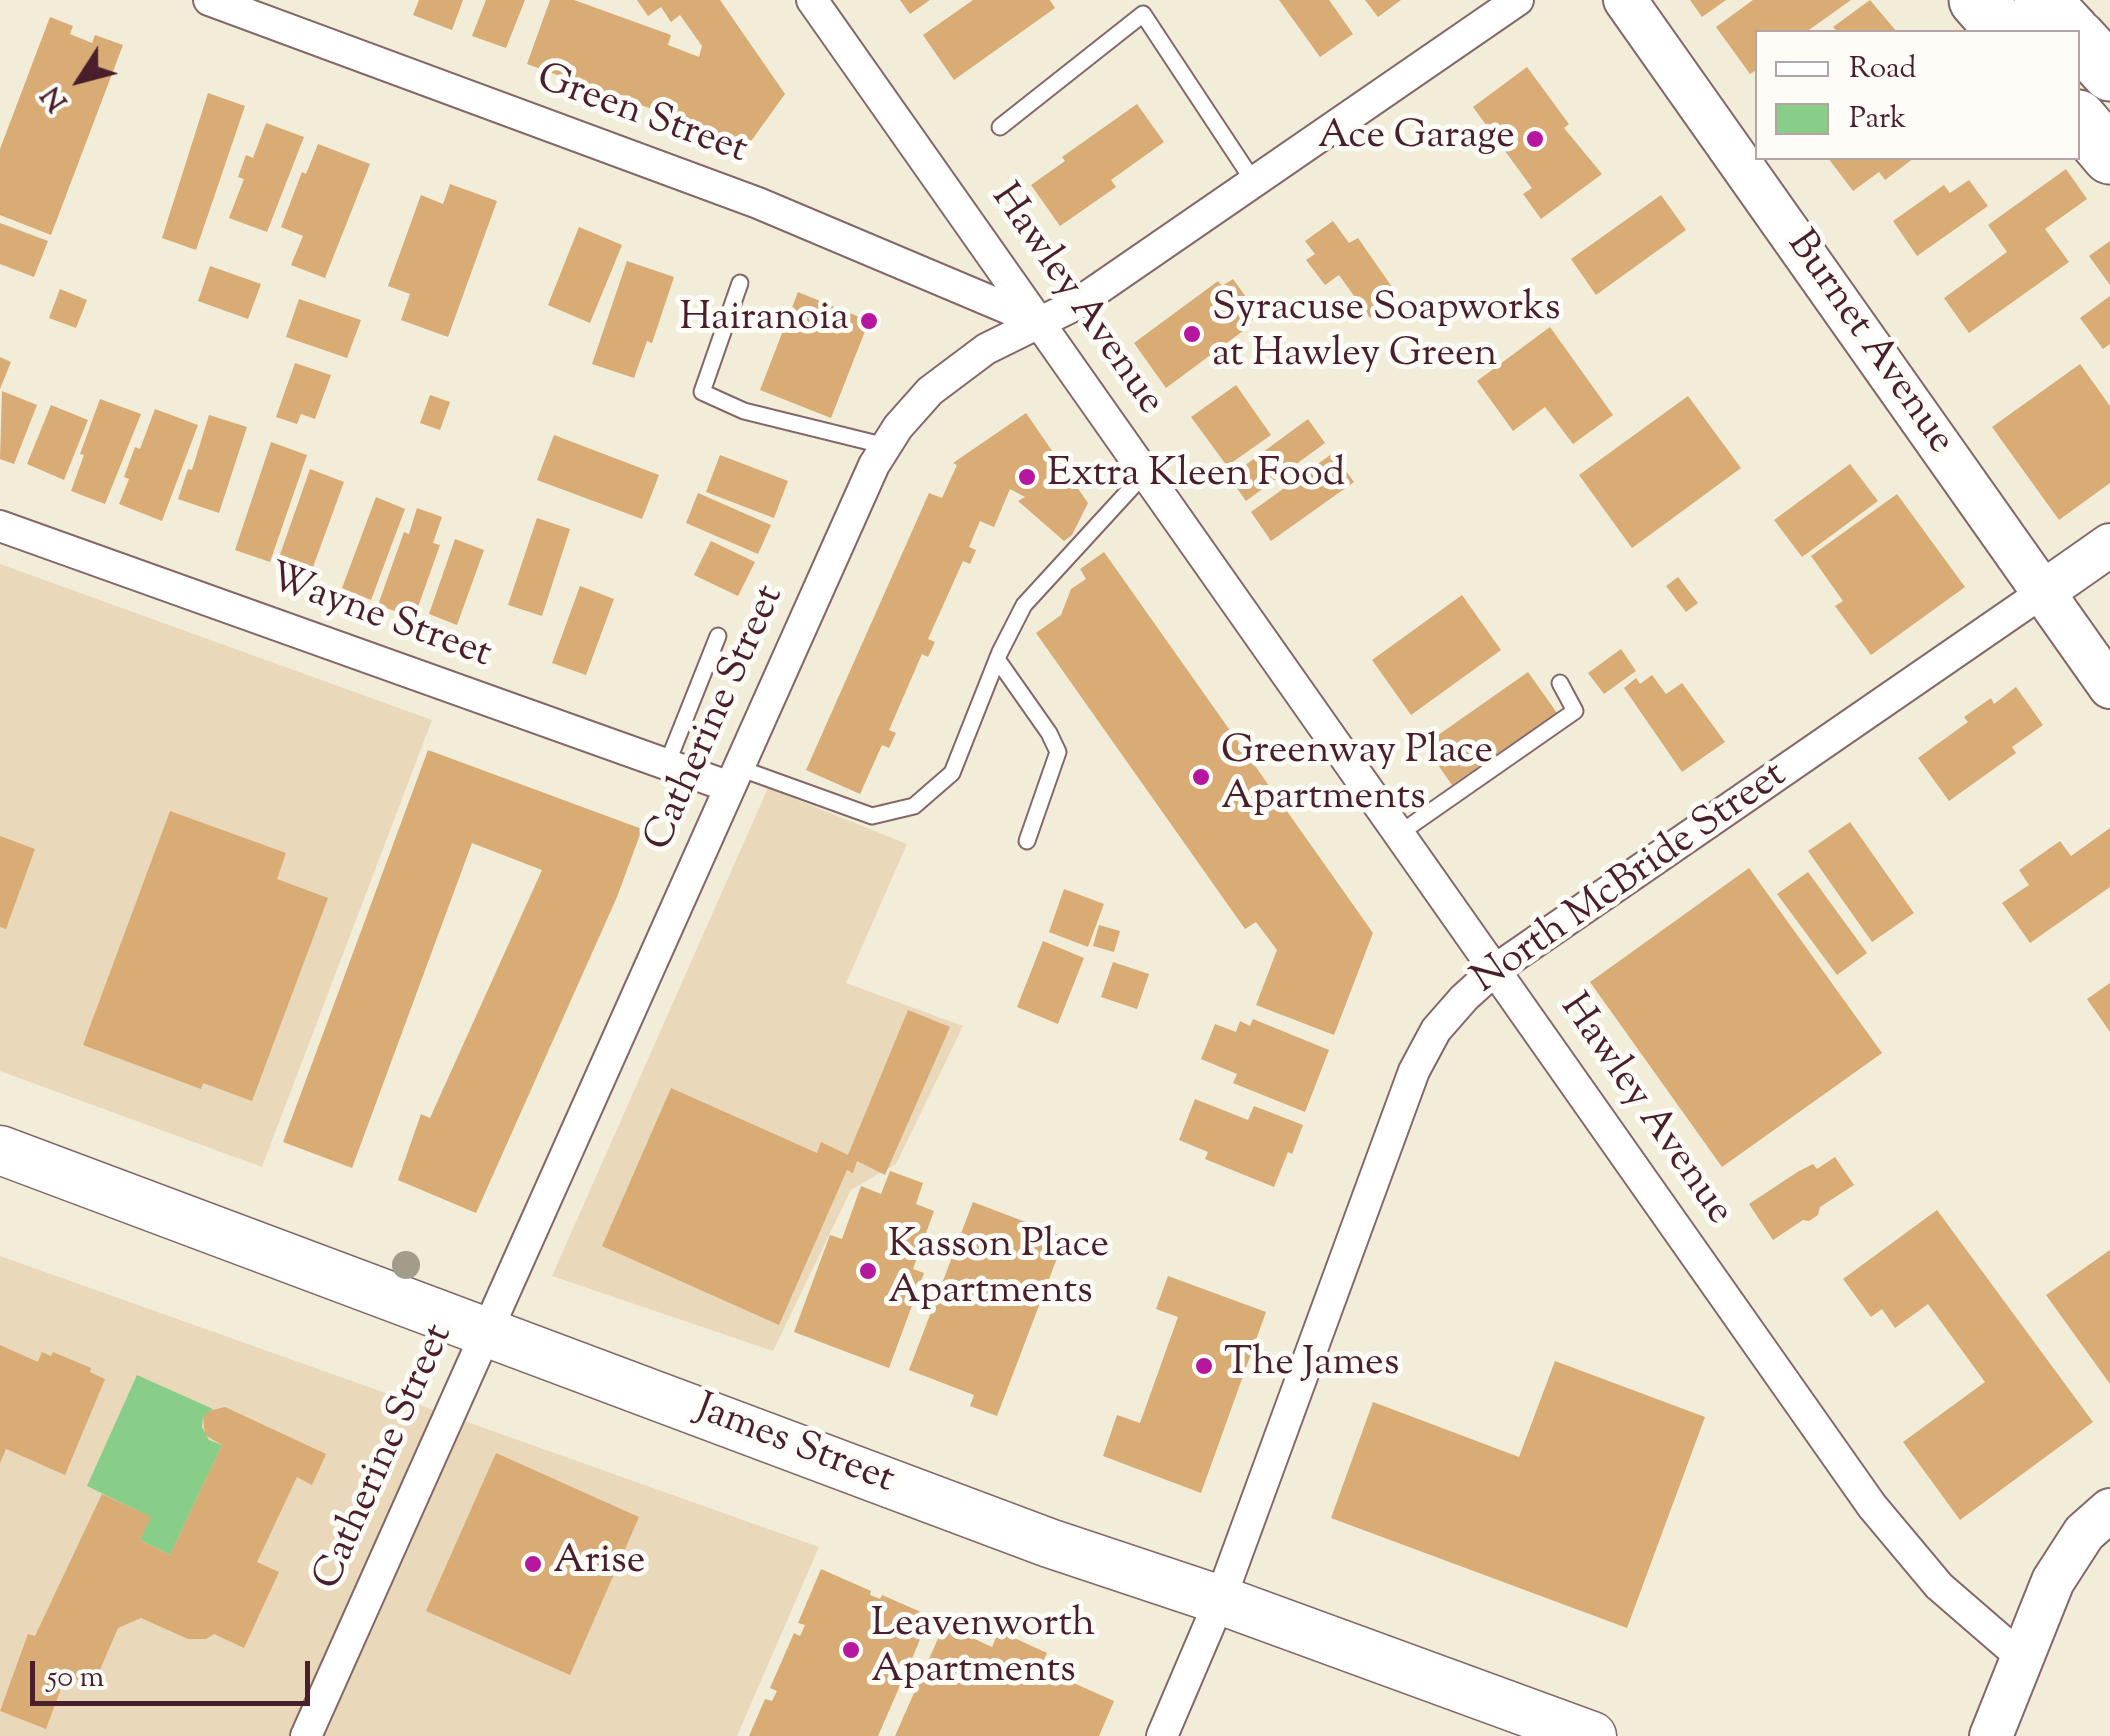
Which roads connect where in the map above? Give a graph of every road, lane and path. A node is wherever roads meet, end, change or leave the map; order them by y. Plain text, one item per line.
1 (209, 0) edge
2 (812, 0) edge
3 (1518, 0) edge
4 (1625, 0) edge
5 (1977, 0) edge
6 (2042, 0) edge
7 (2003, 30) edge
8 (2070, 30) edge
9 (2080, 40) edge
10 (2110, 73) edge
11 (2080, 120) edge
12 (1000, 127) dead end
13 (2110, 156) edge
14 (1254, 182) junction
15 (740, 283) dead end
16 (1040, 322) junction
17 (886, 446) junction
18 (1146, 472) junction
19 (0, 526) edge
20 (2110, 545) edge
21 (2043, 592) junction
22 (718, 636) dead end
23 (997, 659) junction
24 (1560, 682) dead end
25 (2110, 687) edge
26 (667, 764) junction
27 (735, 777) junction
28 (1400, 833) junction
29 (1026, 841) dead end
30 (1496, 970) junction
31 (0, 1150) edge
32 (487, 1331) junction
33 (2110, 1510) edge
34 (1220, 1600) junction
35 (2021, 1657) junction
36 (306, 1736) edge
37 (1162, 1736) edge
38 (1592, 1736) edge
39 (1991, 1736) edge

1 - 16 street, Green Street
2 - 16 street, Hawley Avenue
3 - 14 street, Catherine Street
4 - 21 street, Burnet Avenue
5 - 7 highway
6 - 8 highway
9 - 10 highway
11 - 13 highway
12 - 14 lane
14 - 16 street, Catherine Street
15 - 17 lane
16 - 17 street, Catherine Street
16 - 18 street, Hawley Avenue
17 - 27 street, Catherine Street
18 - 23 lane
18 - 28 street, Hawley Avenue
19 - 26 street, Wayne Street
20 - 21 street, North McBride Street
21 - 25 street, Burnet Avenue
21 - 30 street, North McBride Street
22 - 26 lane
23 - 27 lane
23 - 29 lane
24 - 28 lane
26 - 27 street, Wayne Street
27 - 32 street, Catherine Street
28 - 30 street, Hawley Avenue
30 - 34 street, North McBride Street
30 - 35 street, Hawley Avenue
31 - 32 main road, James Street
32 - 34 main road, James Street
32 - 36 street, Catherine Street
33 - 35 street
34 - 37 street, North McBride Street
34 - 38 main road, James Street
35 - 39 street

